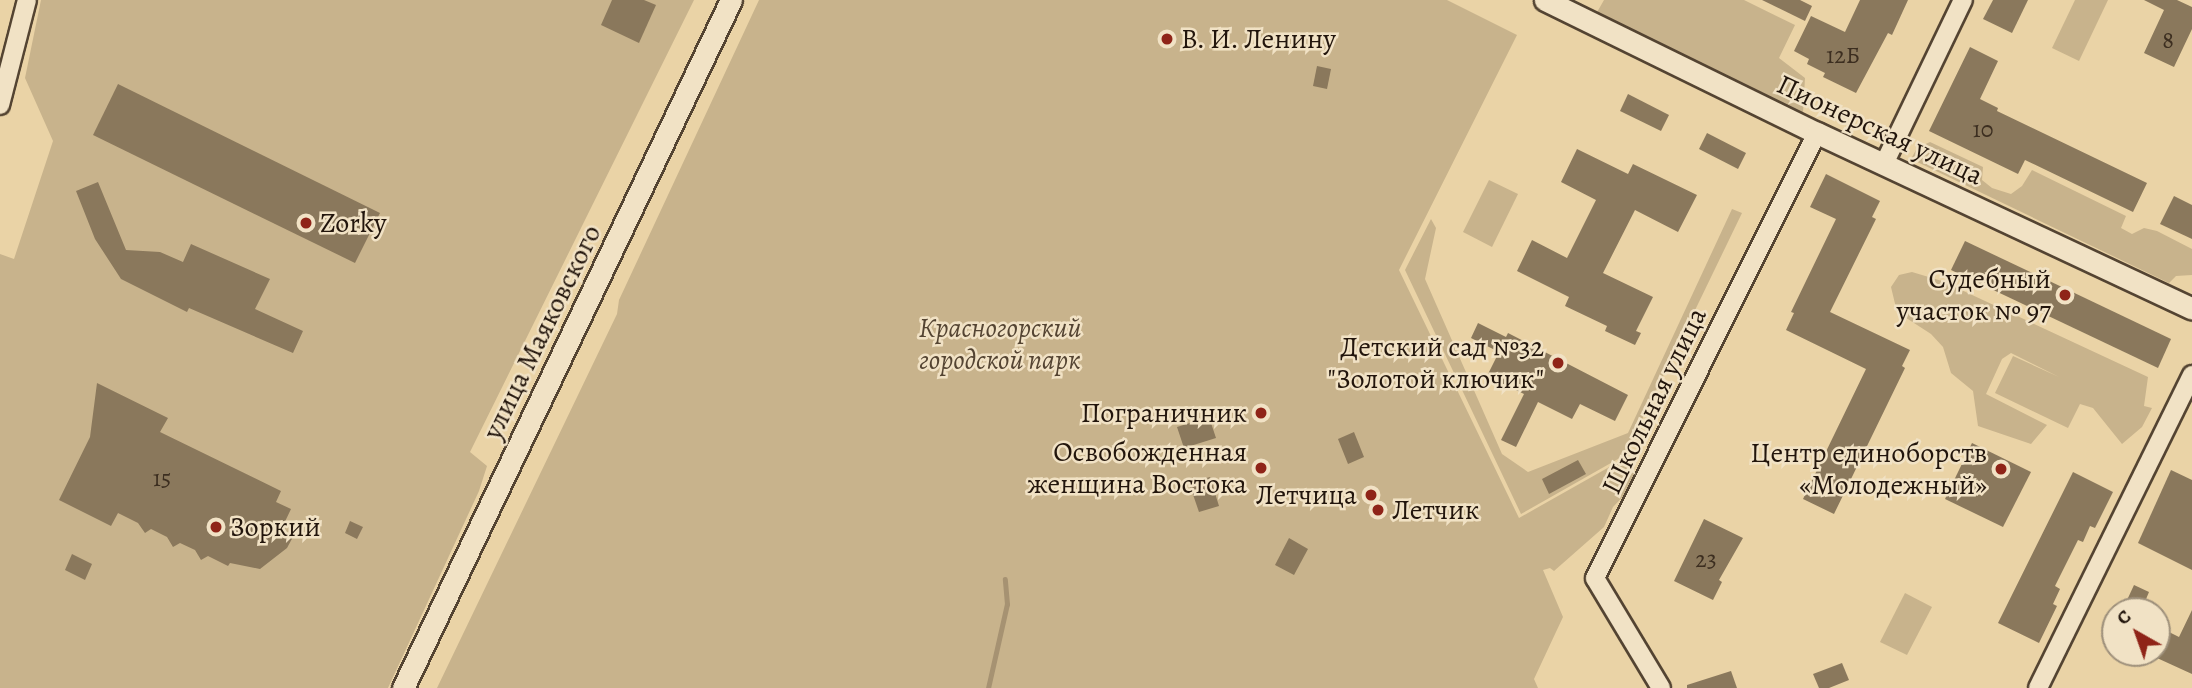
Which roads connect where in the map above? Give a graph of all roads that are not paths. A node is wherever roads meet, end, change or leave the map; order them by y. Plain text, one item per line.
1 (27, 0) edge
2 (731, 0) edge
3 (1545, 0) edge
4 (1963, 0) edge
5 (0, 105) edge
6 (1817, 133) junction
7 (1884, 164) junction
8 (2192, 309) edge
9 (2192, 374) edge
10 (403, 688) edge
11 (1661, 688) edge
12 (2038, 688) edge

1 - 5 street
2 - 10 street, улица Маяковского
3 - 6 street, Пионерская улица
4 - 7 street
6 - 7 street, Пионерская улица
6 - 11 street, Школьная улица
7 - 8 street, Пионерская улица
9 - 12 street

